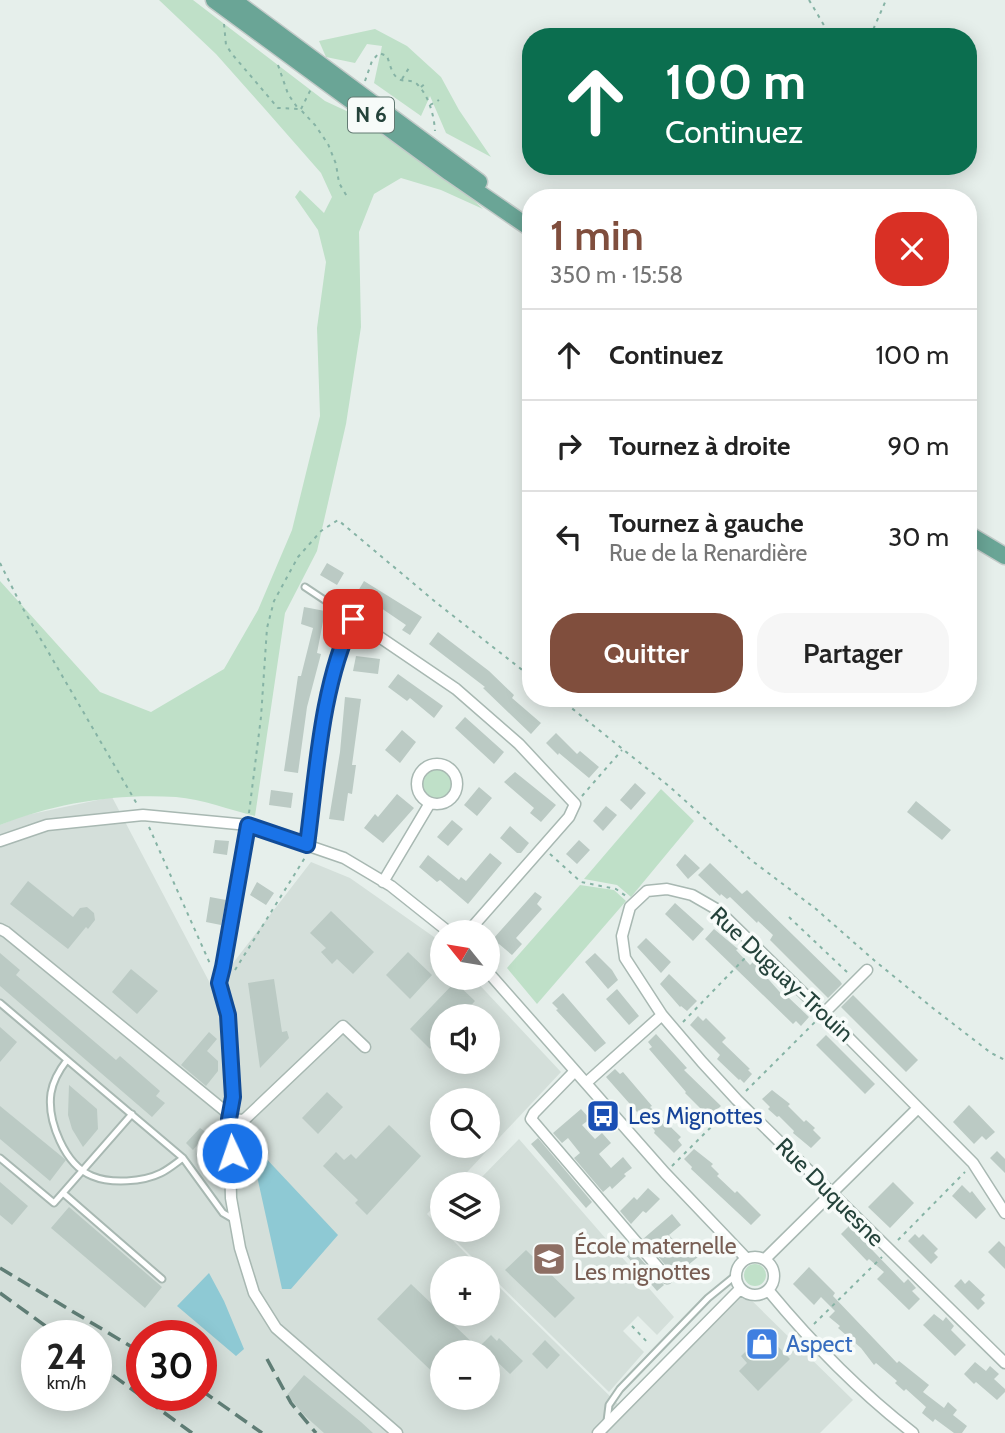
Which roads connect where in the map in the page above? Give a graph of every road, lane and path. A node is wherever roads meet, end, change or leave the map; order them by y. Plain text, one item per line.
1 (214, 0) edge
2 (233, 0) edge
3 (809, 0) edge
4 (886, 0) edge
5 (224, 20) dead end
6 (826, 28) edge
7 (874, 28) edge
8 (275, 58) dead end
9 (409, 68) dead end
10 (401, 80) junction
11 (364, 83) dead end
12 (426, 83) dead end
13 (313, 85) dead end
14 (420, 88) junction
15 (439, 100) dead end
16 (429, 105) junction
17 (300, 110) junction
18 (435, 136) dead end
19 (348, 198) dead end
20 (522, 218) edge
21 (522, 220) edge
22 (977, 539) edge
23 (1005, 556) edge
24 (0, 563) edge
25 (305, 587) dead end
26 (353, 619) junction
27 (522, 670) edge
28 (570, 707) edge
29 (623, 750) junction
30 (430, 803) junction
31 (575, 804) junction
32 (143, 815) junction
33 (248, 825) junction
34 (0, 841) edge
35 (310, 846) junction
36 (543, 848) junction
37 (383, 882) junction
38 (635, 903) junction
39 (789, 917) dead end
40 (433, 920) edge
41 (479, 920) edge
42 (0, 929) edge
43 (756, 946) junction
44 (867, 970) dead end
45 (856, 981) junction
46 (500, 986) edge
47 (220, 987) junction
48 (0, 1003) edge
49 (824, 1013) junction
50 (662, 1015) junction
51 (675, 1030) junction
52 (365, 1047) dead end
53 (67, 1060) junction
54 (1005, 1060) edge
55 (575, 1071) junction
56 (586, 1083) junction
57 (918, 1108) junction
58 (132, 1114) junction
59 (229, 1119) junction
60 (183, 1157) junction
61 (0, 1158) edge
62 (83, 1169) junction
63 (63, 1193) junction
64 (832, 1194) junction
65 (1005, 1213) edge
66 (235, 1220) junction
67 (746, 1258) junction
68 (765, 1259) junction
69 (735, 1276) junction
70 (667, 1278) dead end
71 (162, 1279) dead end
72 (740, 1289) junction
73 (768, 1290) junction
74 (632, 1326) dead end
75 (659, 1350) junction
76 (1005, 1363) edge
77 (665, 1365) junction
78 (607, 1424) junction
79 (397, 1433) edge
80 (597, 1433) edge
81 (913, 1433) edge

1 - 21 main road, N 6
2 - 20 main road, N 6
3 - 6 path
4 - 7 path
5 - 17 path
8 - 17 path
9 - 10 path
10 - 11 path
10 - 14 path
12 - 14 path
13 - 17 path
14 - 16 path
15 - 16 path
16 - 18 path
17 - 19 path
22 - 23 main road
24 - 32 path
25 - 26 lane
26 - 31 street
26 - 35 street
27 - 33 path
28 - 29 path
29 - 31 path
29 - 54 path
30 - 30 street
30 - 37 street
31 - 36 street
32 - 33 street
32 - 34 street
32 - 47 path
33 - 35 street
33 - 47 street
35 - 37 street
35 - 47 path
36 - 38 path
36 - 41 street
37 - 40 street
38 - 43 street, Rue Duguay-Trouin
38 - 50 street
39 - 45 path
42 - 59 street
43 - 49 street, Rue Duguay-Trouin
43 - 51 path
44 - 45 street
45 - 49 street
46 - 55 street
47 - 59 street
48 - 53 lane
49 - 57 street, Rue Duguay-Trouin
50 - 51 street, Rue Duquesne
50 - 56 street
51 - 64 street, Rue Duquesne
52 - 59 street
53 - 58 lane
53 - 62 lane
55 - 56 street
55 - 70 street
56 - 67 street
57 - 64 street
57 - 65 street, Rue Duguay-Trouin
58 - 60 lane
58 - 62 lane
59 - 66 street
60 - 62 lane
60 - 66 lane
61 - 63 lane
62 - 63 lane
63 - 71 lane
64 - 68 street
64 - 76 street, Rue Duquesne
66 - 79 street
67 - 68 street
67 - 69 street
68 - 73 street
69 - 72 street
69 - 75 lane
72 - 73 street
72 - 77 street
73 - 81 street
74 - 75 path
75 - 77 lane
75 - 78 lane
77 - 78 street
78 - 80 street

